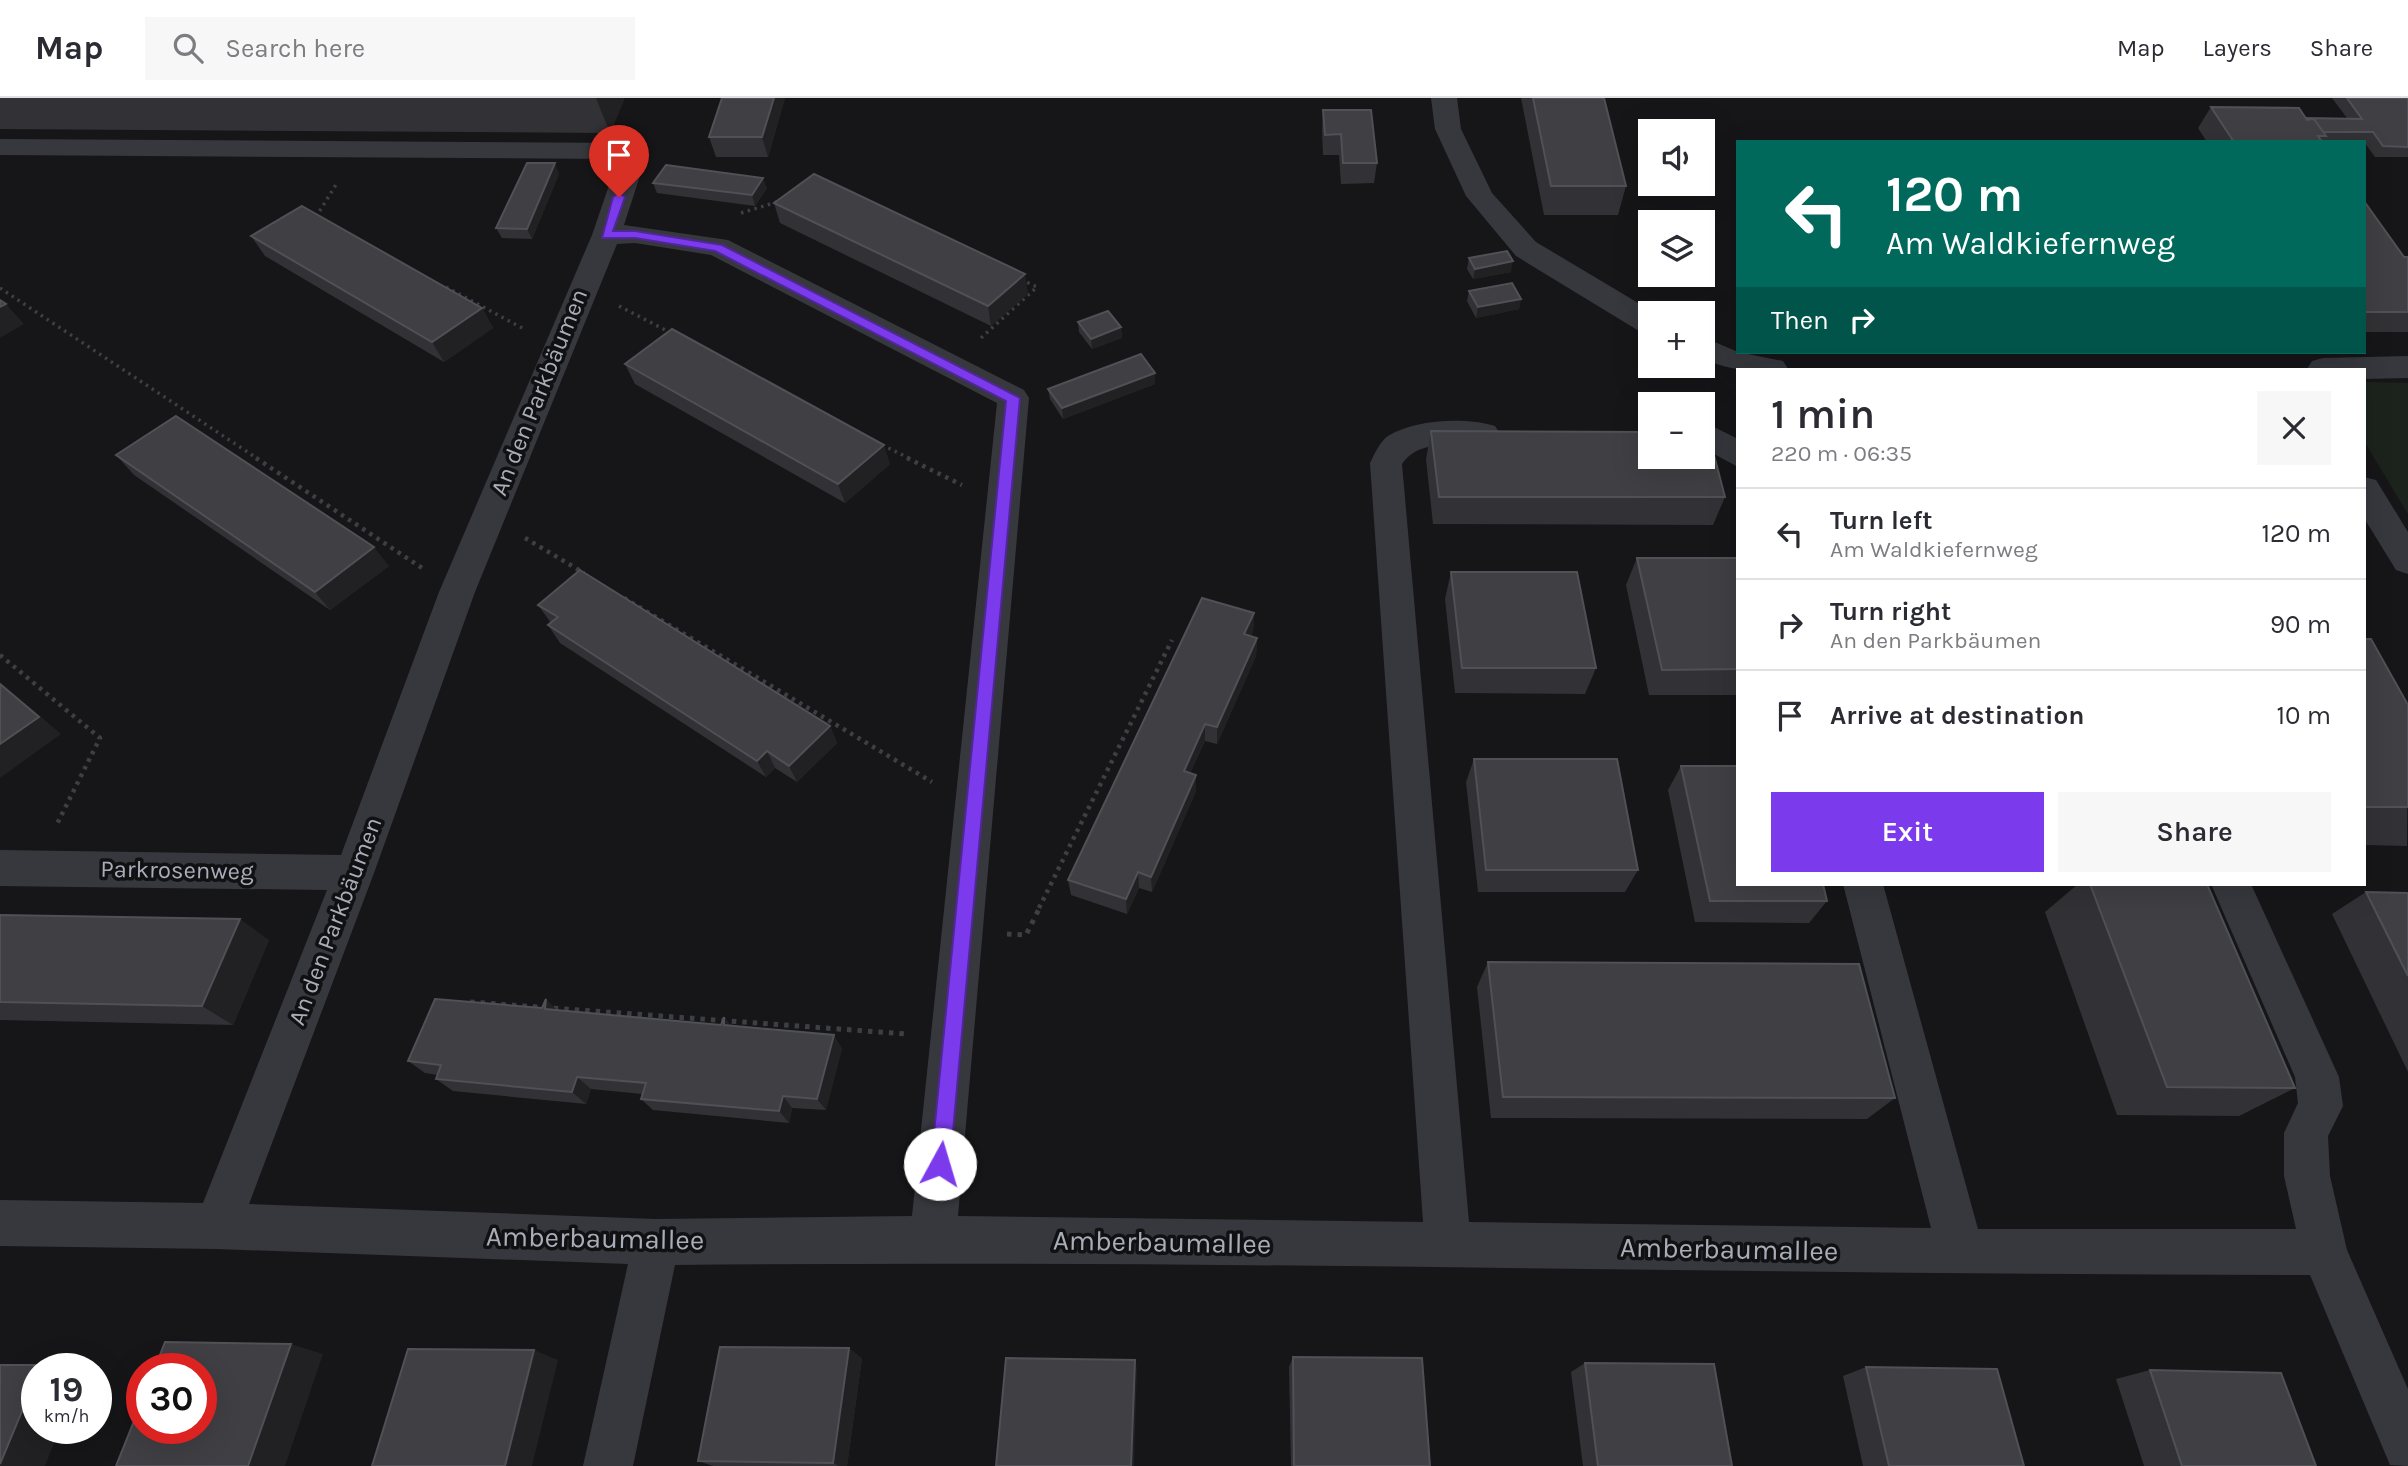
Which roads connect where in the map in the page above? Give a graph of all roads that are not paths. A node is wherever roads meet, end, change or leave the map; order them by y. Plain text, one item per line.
1 (1444, 98) edge
2 (0, 147) edge
3 (606, 235) junction
4 (1638, 317) edge
5 (1715, 352) edge
6 (1768, 368) edge
7 (2366, 368) edge
8 (2408, 368) edge
9 (1513, 435) edge
10 (1715, 440) edge
11 (1736, 454) edge
12 (2366, 492) edge
13 (2408, 561) edge
14 (16, 868) edge
15 (354, 873) junction
16 (1864, 886) edge
17 (2232, 886) edge
18 (0, 1223) edge
19 (217, 1226) junction
20 (933, 1239) junction
21 (656, 1242) junction
22 (1448, 1245) junction
23 (1961, 1252) junction
24 (2324, 1252) junction
25 (2408, 1447) edge
26 (608, 1466) edge

1 - 4 street
2 - 3 street, An den Parkbäumen
3 - 15 street, An den Parkbäumen
3 - 20 street
5 - 6 street
7 - 8 street
9 - 22 street
10 - 11 street
12 - 13 street
14 - 15 street, Parkrosenweg
15 - 19 street, An den Parkbäumen
16 - 23 street
17 - 24 street
18 - 19 street, Amberbaumallee
19 - 21 street, Amberbaumallee
20 - 21 street, Amberbaumallee
20 - 22 street, Amberbaumallee
21 - 26 street
22 - 23 street, Amberbaumallee
23 - 24 street, Amberbaumallee
24 - 25 street

